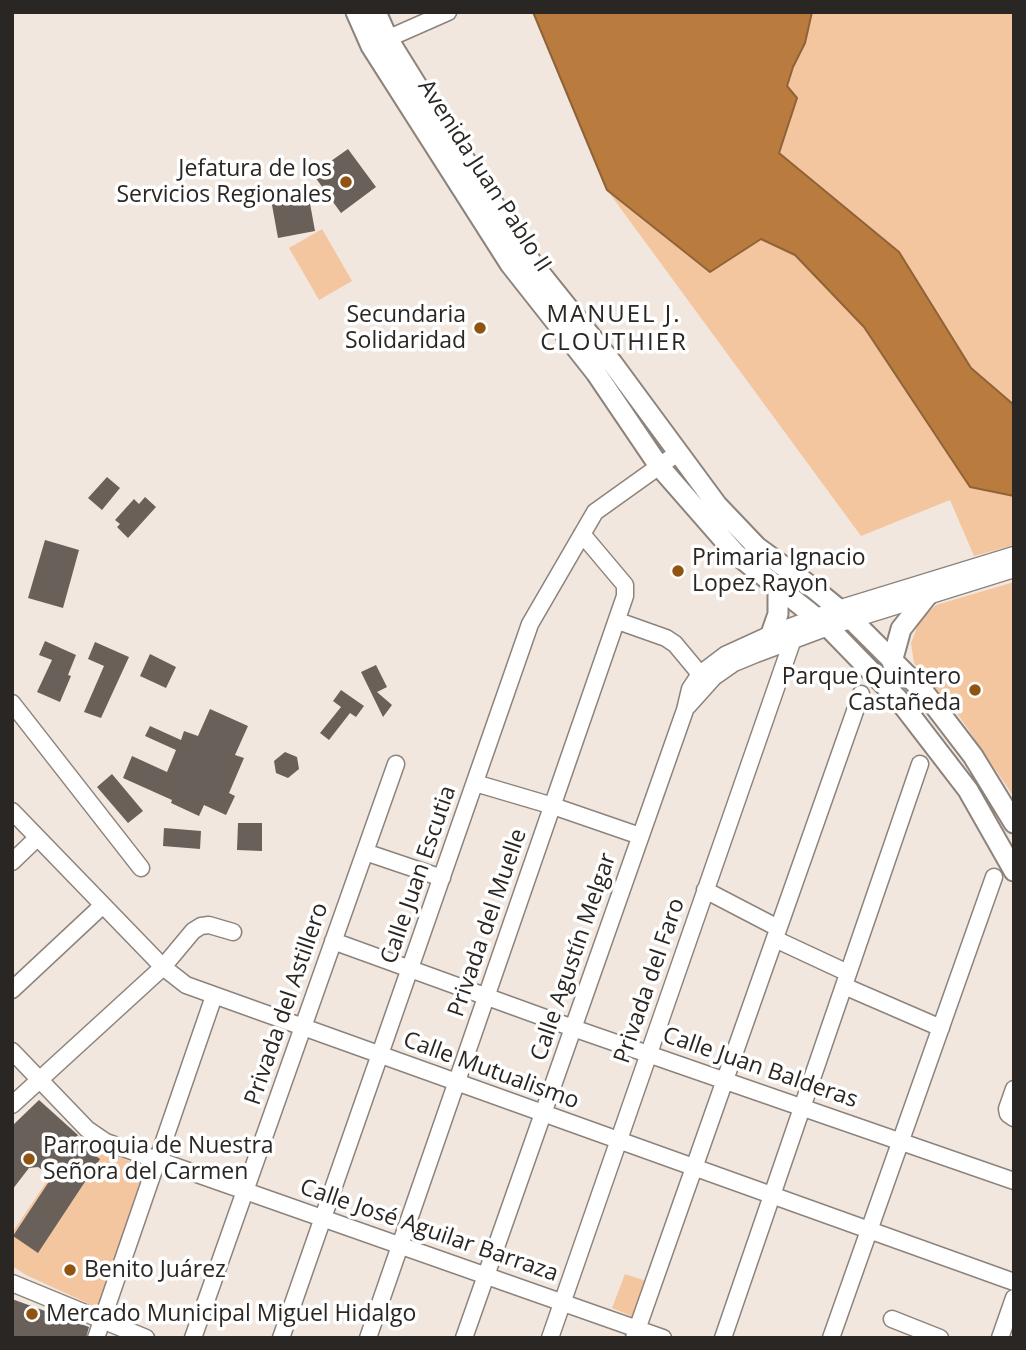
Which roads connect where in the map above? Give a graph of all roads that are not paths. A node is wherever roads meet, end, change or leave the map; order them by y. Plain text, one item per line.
1 (356, 12) edge
2 (376, 12) edge
3 (448, 12) edge
4 (379, 42) junction
5 (577, 335) junction
6 (679, 452) junction
7 (659, 466) junction
8 (582, 534) junction
9 (1014, 555) edge
10 (1014, 569) edge
11 (778, 586) junction
12 (927, 596) junction
13 (845, 615) junction
14 (618, 621) junction
15 (822, 622) junction
16 (771, 634) junction
17 (793, 639) junction
18 (892, 662) junction
19 (700, 674) junction
20 (861, 694) dead end
21 (12, 703) edge
22 (685, 710) junction
23 (396, 764) dead end
24 (920, 764) dead end
25 (475, 783) junction
26 (553, 806) junction
27 (12, 811) edge
28 (1014, 823) edge
29 (640, 836) junction
30 (37, 838) junction
31 (365, 852) junction
32 (12, 862) edge
33 (141, 868) dead end
34 (1014, 871) edge
35 (994, 877) dead end
36 (442, 878) junction
37 (705, 890) junction
38 (103, 905) junction
39 (233, 932) dead end
40 (777, 933) junction
41 (333, 941) junction
42 (163, 967) junction
43 (410, 968) junction
44 (846, 979) junction
45 (12, 990) edge
46 (214, 996) junction
47 (486, 996) junction
48 (303, 1027) junction
49 (573, 1028) junction
50 (941, 1028) junction
51 (12, 1051) edge
52 (649, 1053) junction
53 (380, 1055) junction
54 (40, 1080) junction
55 (725, 1080) junction
56 (457, 1083) junction
57 (1014, 1089) edge
58 (12, 1105) edge
59 (802, 1107) junction
60 (543, 1113) junction
61 (1014, 1118) edge
62 (618, 1140) junction
63 (901, 1142) junction
64 (158, 1160) junction
65 (694, 1168) junction
66 (1014, 1181) edge
67 (245, 1191) junction
68 (772, 1195) junction
69 (323, 1218) junction
70 (869, 1230) junction
71 (399, 1245) junction
72 (486, 1275) junction
73 (1014, 1282) edge
74 (12, 1283) edge
75 (1014, 1298) edge
76 (562, 1302) junction
77 (892, 1319) dead end
78 (102, 1321) junction
79 (636, 1333) edge
80 (96, 1338) edge
81 (146, 1338) edge
82 (193, 1338) edge
83 (281, 1338) edge
84 (368, 1338) edge
85 (464, 1338) edge
86 (550, 1338) edge
87 (663, 1338) edge
88 (723, 1338) edge
89 (831, 1338) edge
90 (940, 1338) edge
91 (1000, 1338) edge

1 - 4 main road, Avenida Juan Pablo II
2 - 4 main road, Avenida Juan Pablo II
3 - 4 street
4 - 5 main road, Avenida Juan Pablo II
5 - 6 main road, Avenida Juan Pablo II
5 - 7 main road, Avenida Juan Pablo II
6 - 7 street
6 - 13 main road, Avenida Juan Pablo II
7 - 8 street, Calle Juan Escutia
7 - 11 main road, Avenida Juan Pablo II
8 - 14 street, Privada del Muelle
8 - 25 street, Calle Juan Escutia
9 - 13 street
10 - 12 street
11 - 15 main road, Avenida Juan Pablo II
11 - 16 main road
12 - 13 street
12 - 18 main road
13 - 15 street
13 - 18 main road, Avenida Juan Pablo II
14 - 19 street
14 - 26 street, Privada del Muelle
15 - 16 street
15 - 17 street, Calle Agustín Melgar
15 - 34 main road, Avenida Juan Pablo II
16 - 19 street
17 - 22 street, Calle Agustín Melgar
17 - 37 street, Privada del Faro
18 - 28 main road, Avenida Juan Pablo II
19 - 22 street, Calle Agustín Melgar
20 - 40 street
21 - 33 street
22 - 29 street, Calle Agustín Melgar
23 - 31 street, Privada del Astillero
24 - 44 street
25 - 26 street
25 - 36 street, Calle Juan Escutia
26 - 29 street
26 - 47 street, Privada del Muelle
27 - 30 street, Calle Mutualismo
29 - 49 street, Calle Agustín Melgar
30 - 32 street
30 - 38 street, Calle Mutualismo
31 - 36 street
31 - 41 street, Privada del Astillero
35 - 50 street
36 - 43 street, Calle Juan Escutia
37 - 40 street
37 - 52 street, Privada del Faro
38 - 42 street, Calle Mutualismo
38 - 45 street
39 - 42 street
40 - 44 street
40 - 55 street
41 - 43 street, Calle Juan Balderas
41 - 48 street, Privada del Astillero
42 - 46 street, Calle Mutualismo
42 - 54 street
43 - 47 street, Calle Juan Balderas
43 - 53 street, Calle Juan Escutia
44 - 50 street
44 - 59 street
46 - 48 street, Calle Mutualismo
46 - 64 street
47 - 49 street, Calle Juan Balderas
47 - 56 street, Privada del Muelle
48 - 53 street, Calle Mutualismo
48 - 67 street, Privada del Astillero
49 - 52 street, Calle Juan Balderas
49 - 60 street, Calle Agustín Melgar
50 - 63 street
51 - 54 street, Calle José Aguilar Barraza
52 - 55 street, Calle Juan Balderas
52 - 62 street, Privada del Faro
53 - 56 street, Calle Mutualismo
53 - 69 street, Calle Juan Escutia
54 - 58 street
54 - 64 street, Calle José Aguilar Barraza
55 - 59 street, Calle Juan Balderas
55 - 65 street
56 - 60 street, Calle Mutualismo
56 - 71 street, Privada del Muelle
57 - 61 street
59 - 63 street, Calle Juan Balderas
59 - 68 street
60 - 62 street, Calle Mutualismo
60 - 72 street, Calle Agustín Melgar
62 - 65 street, Calle Mutualismo
62 - 76 street, Privada del Faro
63 - 66 street, Calle Juan Balderas
63 - 70 street
64 - 67 street, Calle José Aguilar Barraza
64 - 78 street
65 - 68 street, Calle Mutualismo
65 - 79 street
67 - 69 street, Calle José Aguilar Barraza
67 - 82 street, Privada del Astillero
68 - 70 street, Calle Mutualismo
68 - 88 street
69 - 71 street, Calle José Aguilar Barraza
69 - 83 street, Calle Juan Escutia
70 - 73 street, Calle Mutualismo
70 - 89 street
71 - 72 street, Calle José Aguilar Barraza
71 - 84 street, Privada del Muelle
72 - 76 street, Calle José Aguilar Barraza
72 - 85 street, Calle Agustín Melgar
74 - 78 street
75 - 91 street
76 - 79 street, Calle José Aguilar Barraza
76 - 86 street, Privada del Faro
77 - 90 street
78 - 80 street
78 - 81 street
79 - 87 street, Calle José Aguilar Barraza

